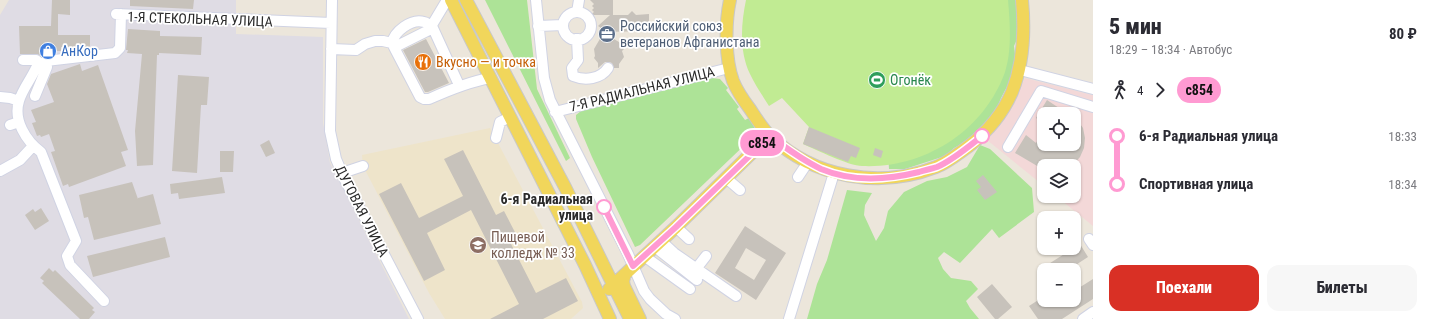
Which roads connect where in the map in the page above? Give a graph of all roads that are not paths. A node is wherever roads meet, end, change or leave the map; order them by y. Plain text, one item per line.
1 (332, 0) edge
2 (446, 0) edge
3 (451, 0) edge
4 (466, 0) edge
5 (536, 0) edge
6 (579, 0) edge
7 (730, 0) edge
8 (1022, 0) edge
9 (577, 12) junction
10 (332, 24) junction
11 (563, 25) junction
12 (538, 26) junction
13 (430, 28) junction
14 (577, 40) junction
15 (395, 46) junction
16 (331, 49) junction
17 (23, 60) dead end
18 (43, 62) junction
19 (608, 68) dead end
20 (729, 68) junction
21 (1020, 70) junction
22 (490, 78) junction
23 (459, 85) junction
24 (1093, 90) edge
25 (34, 96) dead end
26 (0, 97) edge
27 (19, 101) junction
28 (1093, 106) edge
29 (555, 112) junction
30 (510, 117) junction
31 (770, 136) junction
32 (496, 138) dead end
33 (33, 146) junction
34 (1008, 147) dead end
35 (808, 162) junction
36 (363, 166) dead end
37 (0, 171) edge
38 (342, 173) junction
39 (834, 173) junction
40 (798, 176) dead end
41 (726, 178) junction
42 (740, 190) dead end
43 (676, 227) junction
44 (689, 239) dead end
45 (658, 244) junction
46 (644, 256) junction
47 (706, 256) dead end
48 (696, 269) junction
49 (629, 270) junction
50 (697, 280) dead end
51 (613, 284) junction
52 (690, 289) dead end
53 (736, 296) dead end
54 (601, 298) junction
55 (104, 301) dead end
56 (1093, 312) edge
57 (418, 319) edge
58 (610, 319) edge
59 (630, 319) edge
60 (640, 319) edge
61 (675, 319) edge
62 (789, 319) edge
63 (1083, 319) edge

1 - 10 street, ДУГОВАЯ УЛИЦА
2 - 13 street
3 - 22 main road
4 - 51 main road
5 - 12 street
6 - 9 street
7 - 20 main road
8 - 21 main road
9 - 11 street
9 - 14 street
10 - 16 street, ДУГОВАЯ УЛИЦА
10 - 18 street, 1-Я СТЕКОЛЬНАЯ УЛИЦА
11 - 12 street
11 - 14 street
12 - 29 street
13 - 15 street
13 - 23 street
14 - 19 street
15 - 16 street
15 - 23 street
16 - 38 street, ДУГОВАЯ УЛИЦА
17 - 18 street, 1-Я СТЕКОЛЬНАЯ УЛИЦА
18 - 25 street
18 - 27 street
20 - 29 street, 7-Я РАДИАЛЬНАЯ УЛИЦА
20 - 31 main road
21 - 24 street
21 - 39 main road
22 - 23 street
22 - 30 main road
26 - 27 street
27 - 33 street
28 - 34 street
29 - 49 street
30 - 32 street
30 - 54 main road
31 - 35 main road
31 - 41 main road
33 - 37 street
33 - 55 street
35 - 39 main road
35 - 40 street
36 - 38 street
38 - 57 street, ДУГОВАЯ УЛИЦА
39 - 62 street
41 - 42 street
41 - 43 main road
43 - 44 street
43 - 45 main road
45 - 46 main road
45 - 48 street
45 - 50 street
46 - 49 main road
46 - 52 street
47 - 48 street
48 - 53 street
49 - 51 main road
49 - 60 main road
49 - 61 street
51 - 54 main road
51 - 59 main road
54 - 58 main road
56 - 63 street

